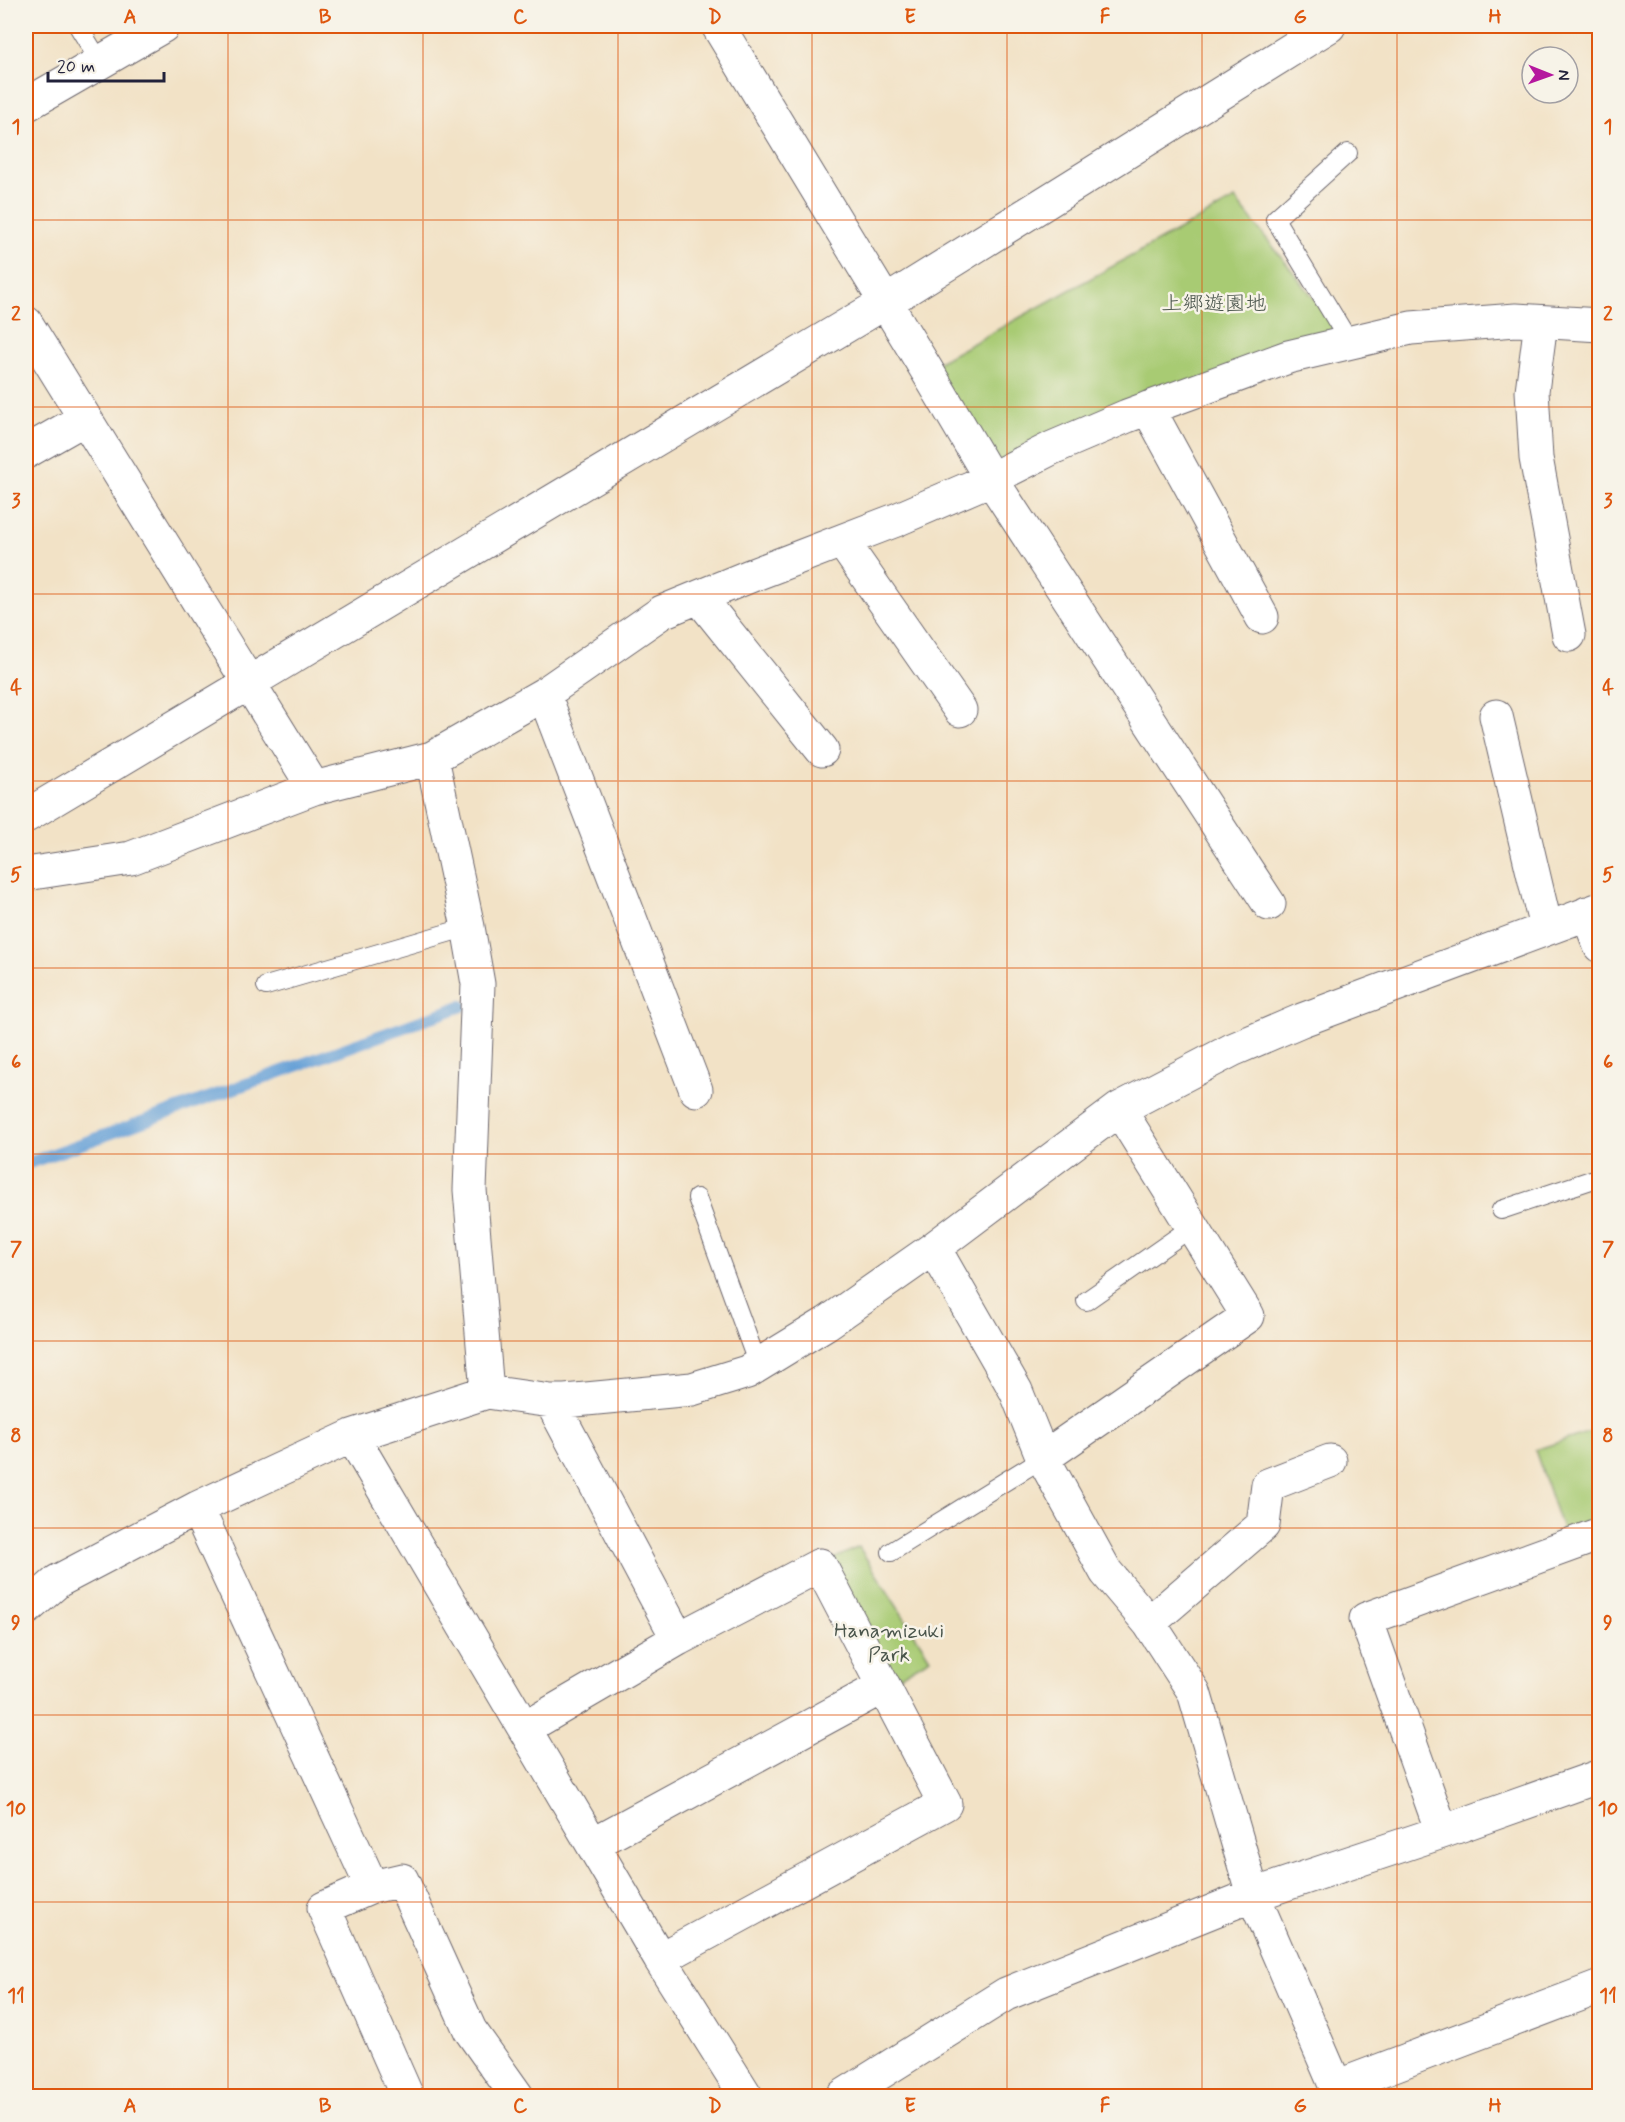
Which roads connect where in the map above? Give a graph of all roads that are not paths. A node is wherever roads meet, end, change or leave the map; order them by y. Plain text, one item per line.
1 (78, 26) edge
2 (163, 26) edge
3 (717, 26) edge
4 (1329, 26) edge
5 (100, 62) junction
6 (26, 105) edge
7 (1348, 153) dead end
8 (886, 302) junction
9 (1541, 322) junction
10 (26, 323) edge
11 (1599, 325) edge
12 (1350, 343) junction
13 (1148, 408) junction
14 (84, 419) junction
15 (26, 452) edge
16 (991, 479) junction
17 (842, 541) junction
18 (699, 597) junction
19 (1262, 617) dead end
20 (1569, 635) dead end
21 (248, 683) junction
22 (544, 694) junction
23 (960, 710) dead end
24 (1496, 716) dead end
25 (822, 750) dead end
26 (432, 758) junction
27 (314, 788) junction
28 (26, 816) edge
29 (26, 874) edge
30 (1269, 904) dead end
31 (1593, 911) edge
32 (468, 927) junction
33 (1546, 928) junction
34 (1599, 946) edge
35 (266, 986) dead end
36 (696, 1090) dead end
37 (1119, 1109) junction
38 (1599, 1177) edge
39 (697, 1198) dead end
40 (1501, 1210) dead end
41 (1192, 1227) junction
42 (934, 1248) junction
43 (1086, 1301) dead end
44 (758, 1365) junction
45 (487, 1392) junction
46 (551, 1401) junction
47 (352, 1436) junction
48 (1043, 1458) junction
49 (1330, 1461) dead end
50 (197, 1508) junction
51 (1599, 1534) edge
52 (891, 1552) dead end
53 (26, 1609) edge
54 (1149, 1623) junction
55 (678, 1639) junction
56 (884, 1686) junction
57 (525, 1728) junction
58 (1599, 1776) edge
59 (1442, 1832) junction
60 (593, 1844) junction
61 (372, 1887) junction
62 (1253, 1895) junction
63 (660, 1959) junction
64 (1599, 1987) edge
65 (1338, 2092) edge
66 (407, 2097) edge
67 (517, 2097) edge
68 (746, 2097) edge
69 (843, 2097) edge

1 - 5 lane
2 - 5 street
3 - 8 street
4 - 8 street
5 - 6 street
7 - 12 lane
8 - 16 street
8 - 21 street
9 - 11 street
9 - 12 street
9 - 20 street
10 - 14 street
12 - 13 street
13 - 16 street
13 - 19 street
14 - 15 street
14 - 21 street
16 - 17 street
16 - 30 street
17 - 18 street
17 - 23 street
18 - 22 street
18 - 25 street
21 - 27 street
21 - 28 street
22 - 26 street
22 - 36 street
24 - 33 street
26 - 27 street
26 - 32 street
27 - 29 street
31 - 33 street
31 - 34 street
32 - 35 lane
32 - 45 street
33 - 37 street
37 - 41 street
37 - 42 street
38 - 40 lane
39 - 44 lane
41 - 43 lane
41 - 48 street
42 - 44 street
42 - 48 street
44 - 46 street
45 - 46 street
45 - 47 street
46 - 55 street
47 - 50 street
47 - 57 street
48 - 52 lane
48 - 54 street
49 - 54 street
50 - 53 street
50 - 61 street
51 - 59 street
54 - 62 street
55 - 56 street
55 - 57 street
56 - 60 street
56 - 63 street
57 - 60 street
58 - 59 street
59 - 62 street
60 - 63 street
61 - 66 street
61 - 67 street
62 - 65 street
62 - 69 street
63 - 68 street
64 - 65 street

